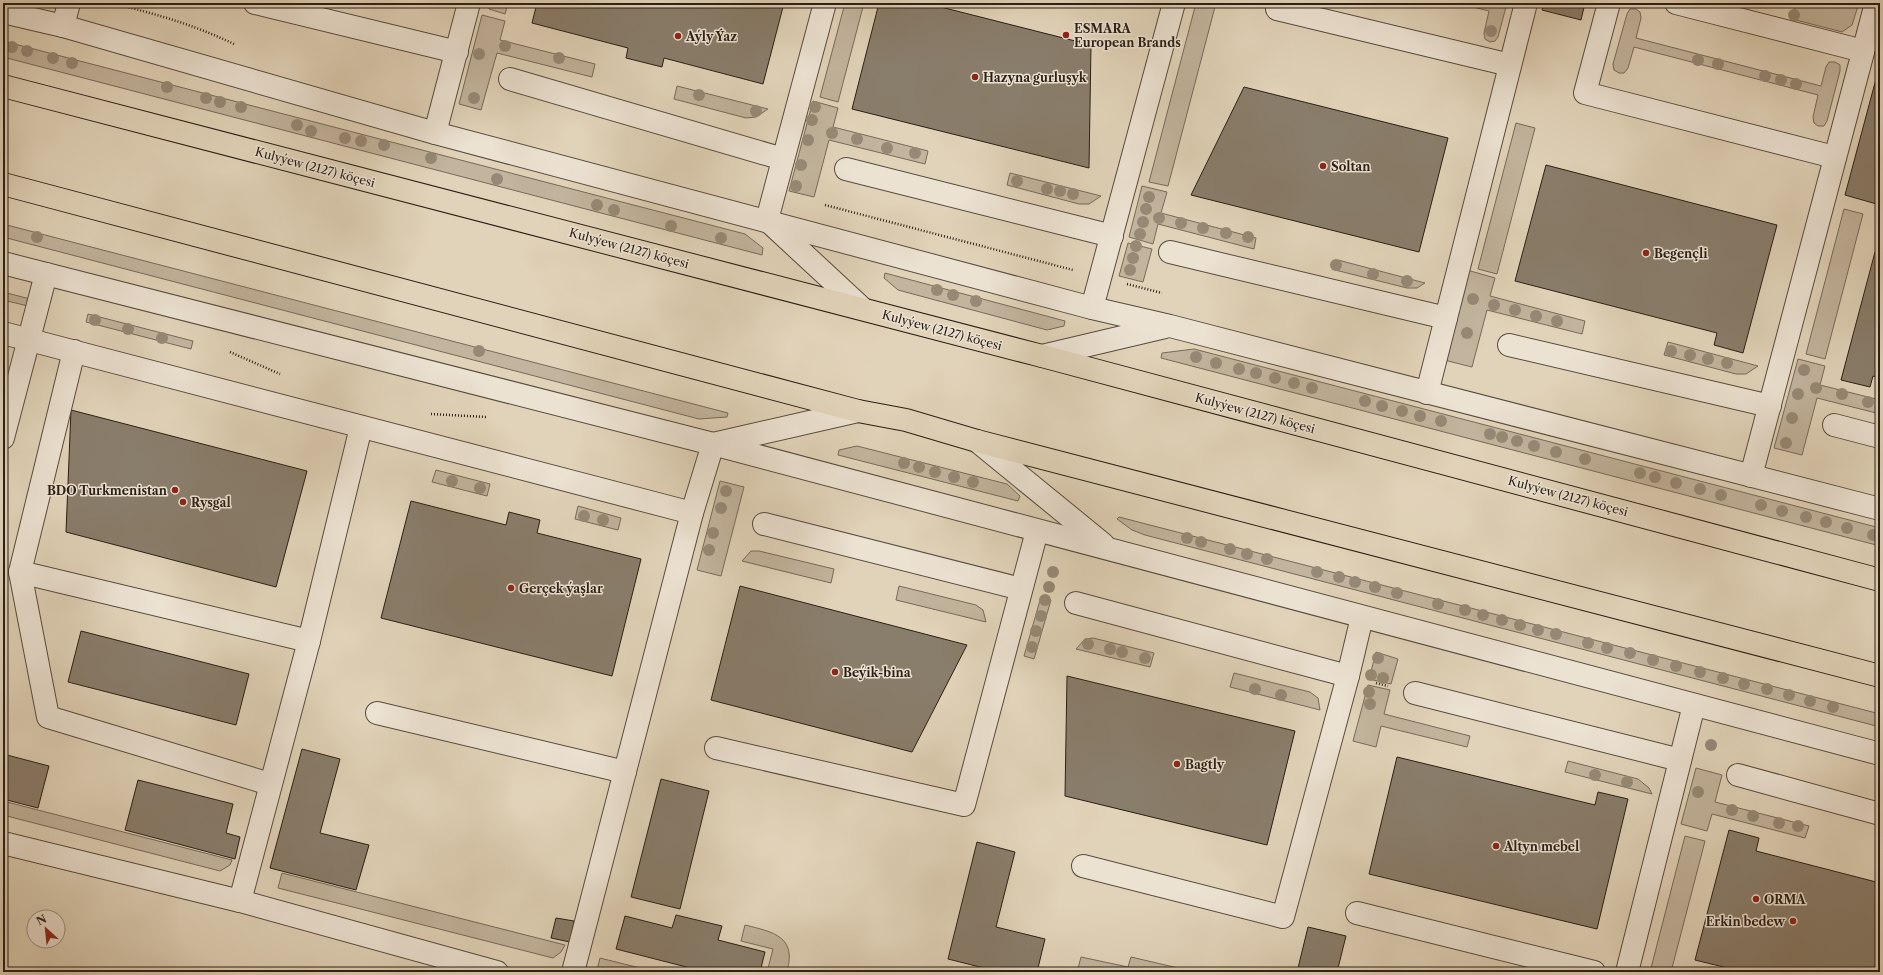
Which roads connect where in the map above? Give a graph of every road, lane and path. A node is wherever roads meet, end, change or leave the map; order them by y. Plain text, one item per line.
1 (69, 3) edge
2 (112, 3) edge
3 (255, 3) edge
4 (469, 3) edge
5 (825, 3) edge
6 (1174, 3) edge
7 (1279, 3) edge
8 (1526, 3) edge
9 (1609, 3) edge
10 (1676, 3) edge
11 (1876, 3) edge
12 (3, 12) edge
13 (63, 26) junction
14 (238, 46) dead end
15 (1863, 51) junction
16 (457, 52) junction
17 (1510, 65) junction
18 (510, 79) dead end
19 (3, 86) edge
20 (435, 133) junction
21 (1834, 157) junction
22 (783, 160) junction
23 (846, 169) dead end
24 (3, 184) edge
25 (820, 204) dead end
26 (767, 220) junction
27 (1112, 236) junction
28 (1170, 252) dead end
29 (3, 263) edge
30 (46, 274) junction
31 (1101, 277) junction
32 (1170, 295) dead end
33 (1092, 308) junction
34 (863, 309) junction
35 (1446, 318) junction
36 (1170, 326) junction
37 (3, 333) edge
38 (29, 340) junction
39 (1509, 345) dead end
40 (74, 351) junction
41 (1042, 356) junction
42 (1427, 393) junction
43 (1770, 406) junction
44 (858, 411) junction
45 (1834, 425) dead end
46 (361, 427) junction
47 (1880, 437) edge
48 (3, 438) edge
49 (977, 442) junction
50 (713, 444) junction
51 (1751, 476) junction
52 (1880, 509) edge
53 (692, 513) junction
54 (764, 524) dead end
55 (1038, 531) junction
56 (1108, 548) junction
57 (20, 572) junction
58 (1880, 580) edge
59 (1021, 588) junction
60 (1076, 603) dead end
61 (1362, 617) junction
62 (309, 641) junction
63 (1348, 676) junction
64 (1880, 676) edge
65 (1415, 693) joint
66 (1694, 705) junction
67 (377, 713) dead end
68 (716, 748) dead end
69 (1880, 754) edge
70 (1680, 760) junction
71 (625, 772) junction
72 (1738, 775) dead end
73 (270, 784) junction
74 (1880, 814) edge
75 (3, 843) edge
76 (1083, 866) dead end
77 (240, 901) junction
78 (1357, 913) dead end
79 (497, 972) edge
80 (573, 972) edge
81 (1594, 972) edge
82 (1627, 972) edge

1 - 13 street
2 - 14 path
3 - 16 street
4 - 16 street
5 - 22 street
6 - 27 street
7 - 17 street
8 - 17 street
9 - 21 street
10 - 15 street
11 - 15 street
12 - 13 street
13 - 20 street
15 - 21 street
16 - 20 street
17 - 35 street
18 - 22 street
19 - 34 highway, Kulyýew (2127) köçesi
20 - 26 street
21 - 43 street
22 - 26 street
23 - 27 street
24 - 44 highway
25 - 31 path
26 - 33 street
26 - 34 street
27 - 31 street
28 - 35 street
29 - 30 street
30 - 38 street
30 - 50 street
31 - 32 path
31 - 33 street
33 - 36 street
34 - 41 highway, Kulyýew (2127) köçesi
35 - 42 street
36 - 41 street
36 - 42 street
37 - 38 street
38 - 40 street
38 - 48 street
39 - 43 street
40 - 46 street
40 - 57 street
41 - 58 highway, Kulyýew (2127) köçesi
42 - 51 street
43 - 51 street
44 - 49 highway
44 - 50 street
45 - 47 street
46 - 53 street
46 - 62 street
49 - 56 street
49 - 64 highway
50 - 53 street
50 - 55 street
51 - 52 street
53 - 71 street
54 - 59 street
55 - 56 street
55 - 59 street
56 - 61 street
57 - 62 street
57 - 73 street
59 - 68 street
60 - 63 street
61 - 63 street
61 - 66 street
62 - 73 street
63 - 65 path
63 - 76 street
65 - 70 street
66 - 69 street
66 - 70 street
67 - 71 street
70 - 82 street
71 - 80 street
72 - 74 street
73 - 77 street
75 - 77 street
77 - 79 street
78 - 81 street

